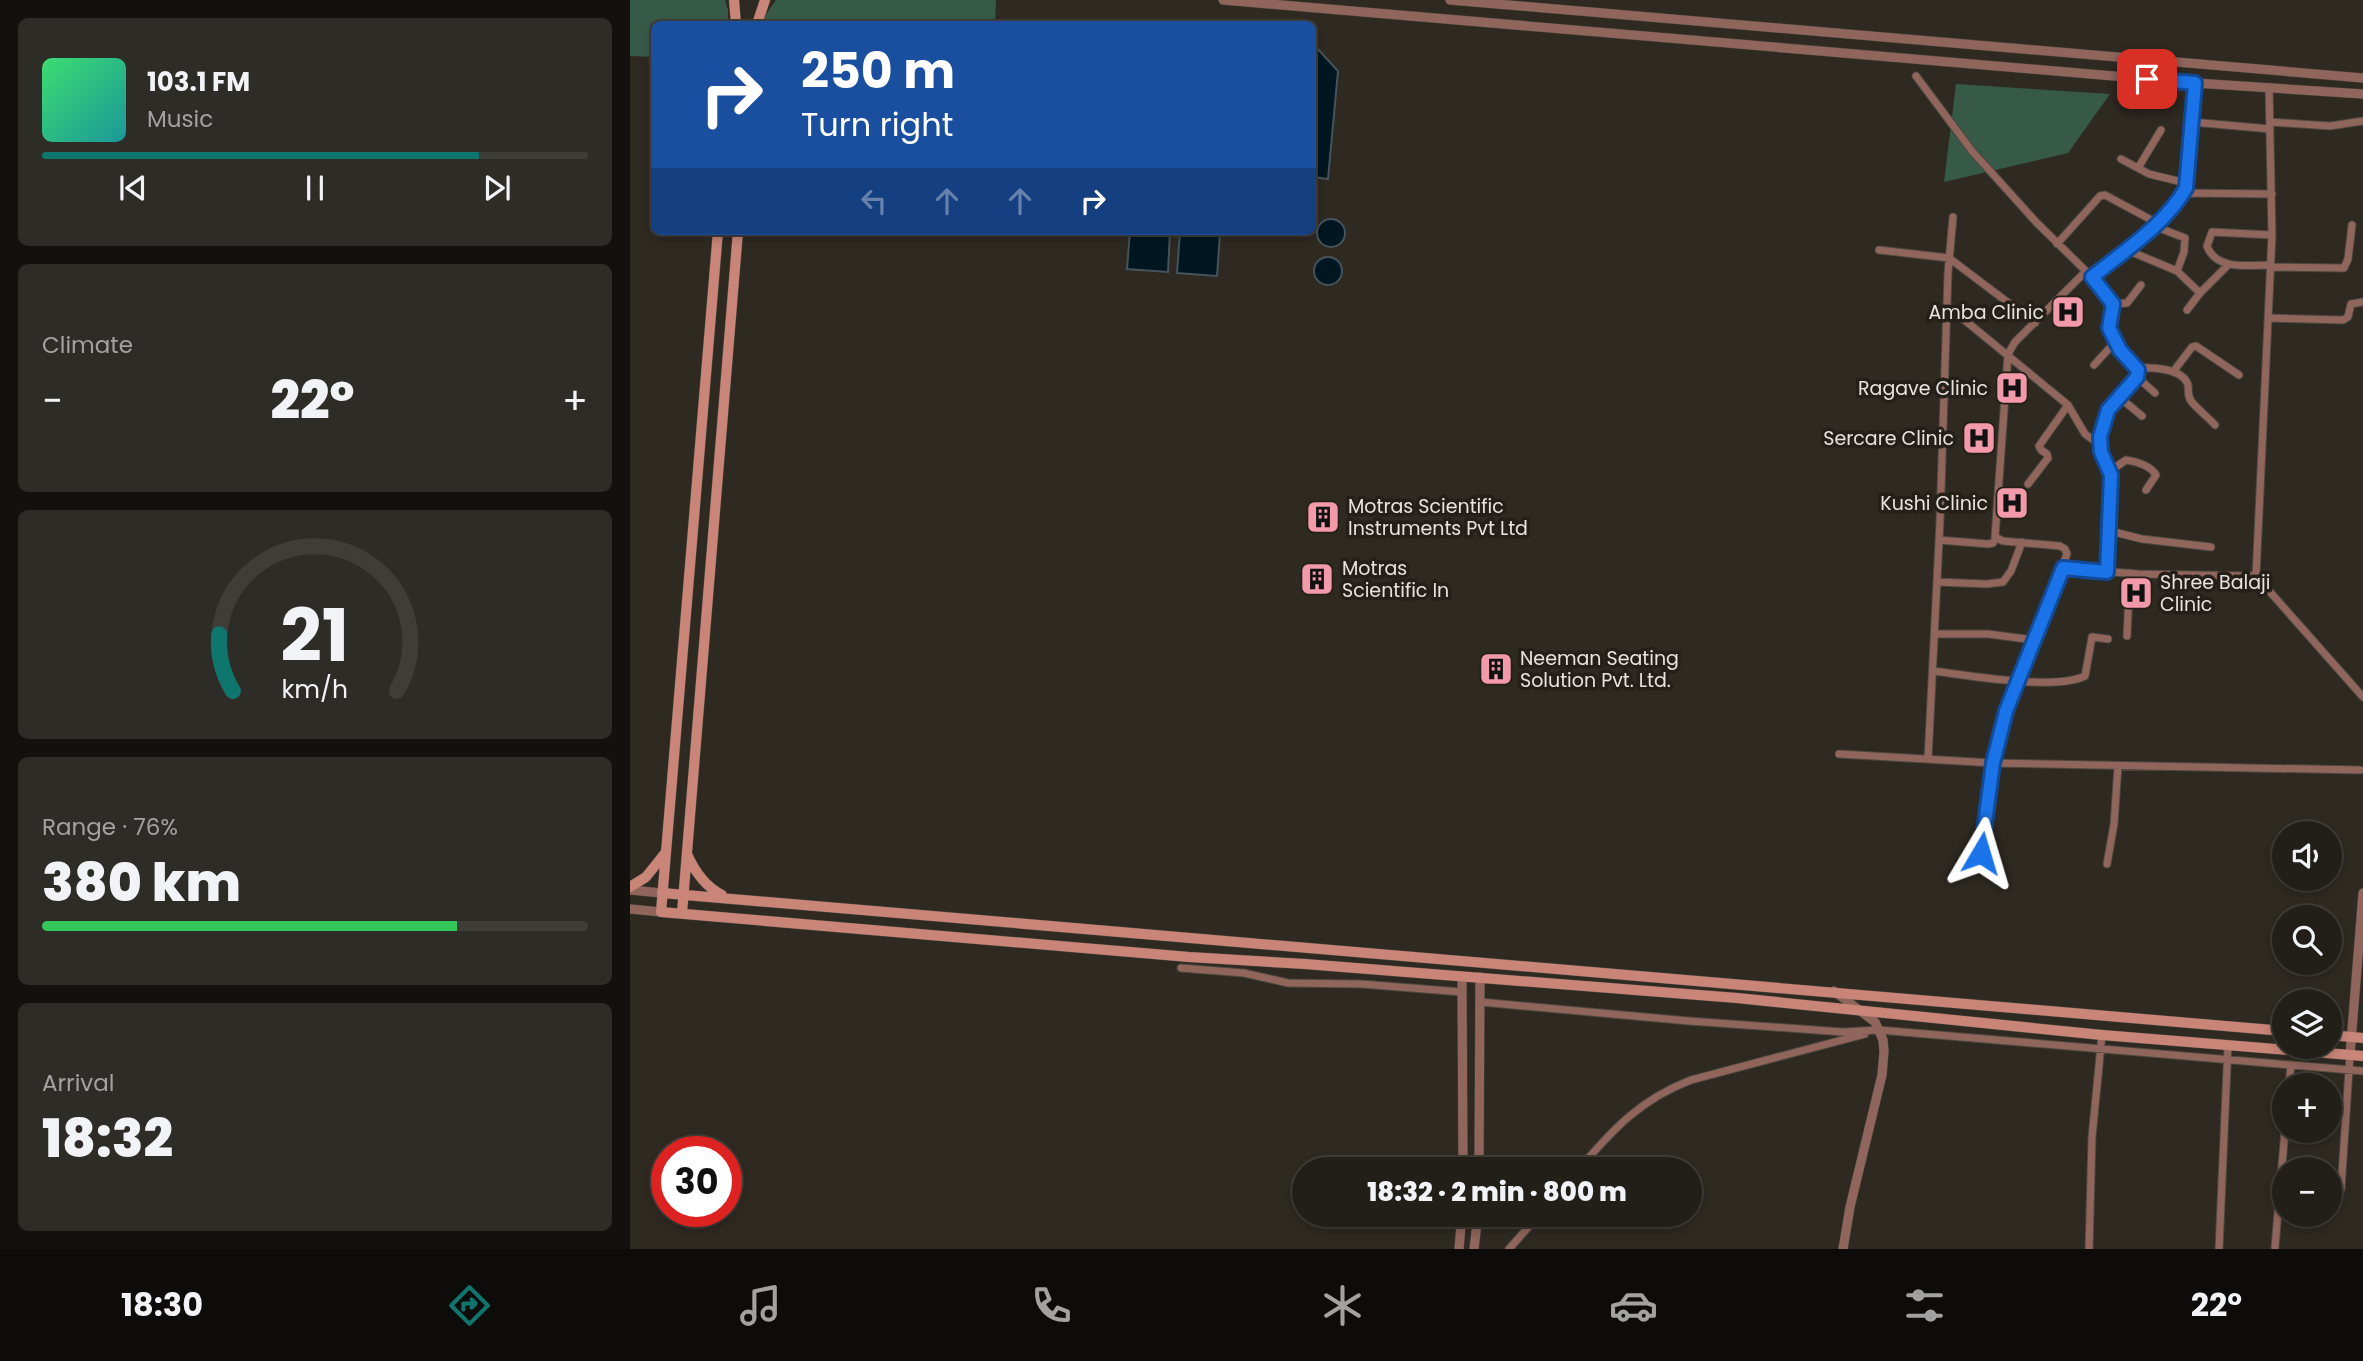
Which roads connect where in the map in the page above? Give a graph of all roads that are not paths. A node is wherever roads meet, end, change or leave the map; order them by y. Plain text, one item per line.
1 (734, 0) edge
2 (765, 0) edge
3 (1223, 0) edge
4 (1450, 0) edge
5 (736, 21) edge
6 (758, 21) edge
7 (2148, 60) junction
8 (1916, 76) dead end
9 (2363, 78) edge
10 (2147, 79) junction
11 (2195, 83) junction
12 (2269, 87) junction
13 (2363, 94) edge
14 (2363, 121) edge
15 (2192, 122) junction
16 (2270, 126) junction
17 (2161, 130) dead end
18 (2121, 159) dead end
19 (2138, 167) junction
20 (2186, 183) junction
21 (2183, 193) junction
22 (2272, 194) junction
23 (1953, 217) dead end
24 (2156, 224) junction
25 (2352, 225) dead end
26 (718, 235) edge
27 (738, 235) edge
28 (2272, 235) junction
29 (2057, 244) junction
30 (1879, 250) dead end
31 (2127, 250) junction
32 (1949, 258) junction
33 (2228, 265) junction
34 (2270, 266) junction
35 (2177, 271) junction
36 (2089, 274) junction
37 (2141, 285) dead end
38 (2200, 293) junction
39 (2363, 302) edge
40 (2113, 304) junction
41 (2187, 310) dead end
42 (1962, 317) dead end
43 (2268, 318) junction
44 (2035, 323) junction
45 (2116, 341) junction
46 (2008, 354) junction
47 (2094, 365) dead end
48 (2137, 368) junction
49 (2173, 372) junction
50 (2239, 375) dead end
51 (2137, 377) junction
52 (2155, 393) dead end
53 (2119, 397) junction
54 (2068, 405) junction
55 (2143, 416) dead end
56 (2215, 425) dead end
57 (2099, 444) junction
58 (2110, 471) junction
59 (2028, 484) dead end
60 (2146, 490) dead end
61 (2110, 531) junction
62 (1996, 538) junction
63 (1939, 540) junction
64 (2022, 542) junction
65 (2211, 547) dead end
66 (2063, 568) junction
67 (2107, 572) junction
68 (2130, 573) junction
69 (2256, 576) junction
70 (1937, 582) junction
71 (1935, 634) junction
72 (2127, 636) dead end
73 (2108, 639) dead end
74 (2034, 640) junction
75 (1933, 671) junction
76 (2017, 682) junction
77 (2363, 697) edge
78 (1839, 754) dead end
79 (1928, 759) junction
80 (1993, 763) junction
81 (2118, 765) junction
82 (2360, 770) dead end
83 (666, 852) junction
84 (1981, 853) dead end
85 (686, 854) junction
86 (2107, 864) dead end
87 (630, 889) edge
88 (662, 893) junction
89 (2363, 893) edge
90 (683, 894) junction
91 (728, 898) junction
92 (630, 909) edge
93 (662, 912) junction
94 (682, 913) junction
95 (1190, 937) junction
96 (1189, 957) junction
97 (1181, 968) dead end
98 (1461, 976) junction
99 (1480, 977) junction
100 (1803, 990) junction
101 (1834, 991) junction
102 (1462, 992) junction
103 (1480, 1002) junction
104 (1802, 1004) junction
105 (1857, 1009) junction
106 (1879, 1030) junction
107 (2272, 1030) edge
108 (2102, 1035) junction
109 (2342, 1036) edge
110 (2351, 1037) junction
111 (2363, 1038) edge
112 (2228, 1045) junction
113 (2101, 1049) junction
114 (2350, 1055) junction
115 (2363, 1056) edge
116 (2227, 1059) junction
117 (2291, 1065) junction
118 (2349, 1070) junction
119 (2363, 1071) edge
120 (2290, 1073) edge
121 (2284, 1143) edge
122 (1462, 1157) edge
123 (1479, 1157) edge
124 (1589, 1157) edge
125 (2342, 1189) dead end
126 (1461, 1227) edge
127 (1477, 1227) edge
128 (1528, 1227) edge
129 (2275, 1247) dead end
130 (1459, 1249) edge
131 (1474, 1249) edge
132 (1509, 1249) edge
133 (1843, 1249) edge
134 (1850, 1249) edge
135 (2088, 1249) edge
136 (2219, 1249) edge

1 - 5 main road
2 - 6 main road
3 - 10 street
4 - 7 street
7 - 9 street
7 - 10 street
8 - 29 street
10 - 11 street
11 - 12 street
11 - 15 street
12 - 13 street
12 - 16 street
14 - 16 street
15 - 16 street
15 - 20 street
16 - 22 street
17 - 19 street
18 - 19 street
19 - 20 street
20 - 21 street
21 - 22 street
21 - 24 street
22 - 28 street
23 - 32 street
24 - 29 street
24 - 31 street
24 - 35 street
25 - 34 street
26 - 83 main road
27 - 85 main road
28 - 33 street
28 - 34 street
29 - 36 street
30 - 32 street
31 - 35 street
31 - 36 street
32 - 44 street
32 - 63 street
33 - 34 street
33 - 38 street
34 - 43 street
35 - 38 street
36 - 40 street
36 - 44 street
37 - 40 street
38 - 41 street
39 - 43 street
40 - 45 street
42 - 46 street
43 - 69 street
44 - 46 street
45 - 47 street
45 - 48 street
46 - 54 street
46 - 62 street
48 - 49 street
48 - 51 street
49 - 50 street
49 - 56 street
51 - 52 street
51 - 53 street
53 - 55 street
53 - 57 street
54 - 57 street
54 - 59 street
57 - 58 street
58 - 60 street
58 - 61 street
61 - 65 street
61 - 67 street
62 - 63 street
62 - 64 street
63 - 70 street
64 - 66 street
64 - 70 street
66 - 67 street
66 - 74 street
67 - 68 street
68 - 69 street
68 - 72 street
69 - 77 street
70 - 71 street
71 - 74 street
71 - 75 street
73 - 76 street
74 - 76 street
75 - 76 street
75 - 79 street
76 - 80 street
78 - 79 street
79 - 80 street
80 - 81 street
80 - 84 street
81 - 82 street
81 - 86 street
83 - 87 main road
83 - 88 main road
85 - 90 main road
85 - 91 main road
87 - 88 street
88 - 90 main road
88 - 93 main road
89 - 110 street
90 - 91 main road
90 - 94 main road
91 - 95 main road
92 - 93 street
93 - 94 main road
94 - 96 main road
95 - 96 main road
95 - 100 main road
96 - 98 main road
97 - 102 street
98 - 99 main road
98 - 102 street
99 - 103 street
99 - 104 main road
100 - 101 main road
100 - 104 main road
101 - 105 street
101 - 107 main road
102 - 122 street
103 - 106 street
103 - 123 street
104 - 105 main road
105 - 106 street
105 - 108 main road
106 - 113 street
106 - 124 street
106 - 133 street
108 - 112 main road
108 - 113 street
109 - 110 main road
110 - 111 main road
110 - 114 street
112 - 114 main road
112 - 116 street
113 - 116 street
113 - 135 street
114 - 115 main road
114 - 118 street
116 - 117 street
116 - 136 street
117 - 118 street
117 - 120 street
118 - 119 street
118 - 125 street
121 - 129 street
126 - 130 street
127 - 131 street
128 - 132 street
133 - 134 street

